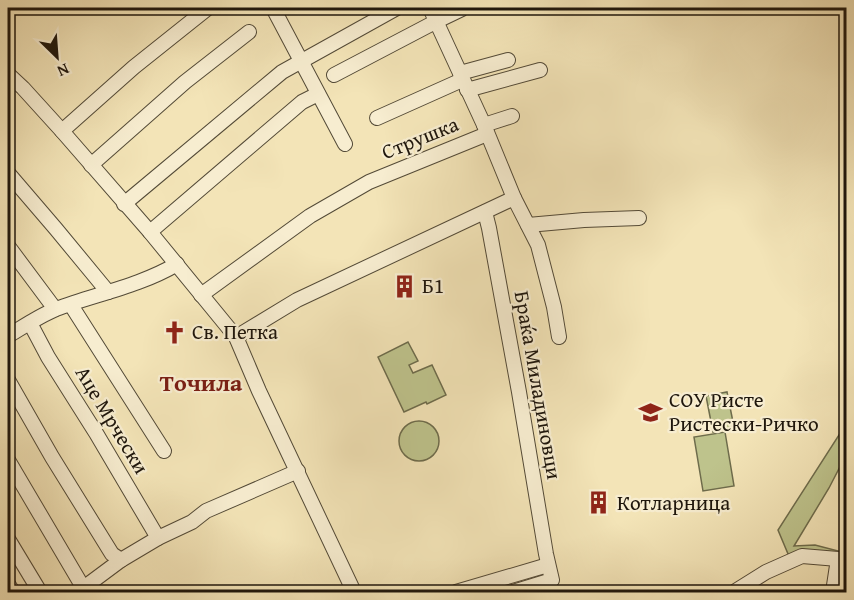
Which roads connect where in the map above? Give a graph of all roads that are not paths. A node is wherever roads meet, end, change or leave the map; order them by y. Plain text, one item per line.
1 (208, 8) edge
2 (273, 8) edge
3 (397, 8) edge
4 (430, 8) edge
5 (462, 9) dead end
6 (436, 21) junction
7 (249, 32) dead end
8 (508, 60) dead end
9 (301, 61) junction
10 (540, 70) dead end
11 (8, 74) edge
12 (334, 75) dead end
13 (463, 81) junction
14 (318, 94) junction
15 (512, 116) dead end
16 (377, 118) dead end
17 (486, 129) junction
18 (62, 131) junction
19 (345, 144) dead end
20 (91, 165) junction
21 (8, 173) edge
22 (514, 198) junction
23 (124, 204) junction
24 (485, 212) junction
25 (639, 218) dead end
26 (528, 225) junction
27 (150, 232) junction
28 (8, 246) edge
29 (177, 264) junction
30 (108, 292) junction
31 (201, 295) junction
32 (71, 305) junction
33 (55, 309) junction
34 (30, 323) junction
35 (8, 336) edge
36 (236, 337) junction
37 (559, 337) dead end
38 (8, 380) edge
39 (165, 451) dead end
40 (8, 460) edge
41 (298, 471) junction
42 (158, 538) junction
43 (8, 539) edge
44 (121, 560) junction
45 (842, 560) edge
46 (549, 565) junction
47 (516, 574) junction
48 (8, 584) edge
49 (81, 591) edge
50 (13, 592) edge
51 (40, 592) edge
52 (354, 592) edge
53 (456, 592) edge
54 (519, 592) edge
55 (734, 592) edge
56 (833, 592) edge

1 - 18 street
2 - 9 street
3 - 9 street
4 - 6 street, Струшка
5 - 6 street
6 - 12 street
6 - 13 street, Струшка
7 - 20 street
8 - 13 street, Струшка
9 - 14 street
9 - 23 street
10 - 13 street, Струшка
11 - 18 street
13 - 16 street, Струшка
13 - 17 street, Струшка
14 - 19 street
14 - 27 street
15 - 17 street, Струшка
17 - 22 street, Струшка
17 - 31 street, Струшка
18 - 20 street
20 - 23 street
21 - 30 street
22 - 24 street
22 - 26 street, Струшка
23 - 27 street
24 - 36 street
24 - 46 street, Браќа Миладиновци
25 - 26 street
26 - 37 street, Струшка
27 - 29 street
28 - 33 street
29 - 30 street
29 - 31 street
30 - 32 street
31 - 36 street
32 - 33 street
32 - 39 street
33 - 34 street
34 - 35 street
34 - 42 street, Аце Мрчески
36 - 41 street
38 - 44 street
40 - 49 street
41 - 42 street
41 - 52 street
42 - 44 street
43 - 51 street
44 - 49 street
45 - 55 street
45 - 56 street
46 - 47 street
46 - 54 street
47 - 53 street
47 - 54 street
48 - 50 street

